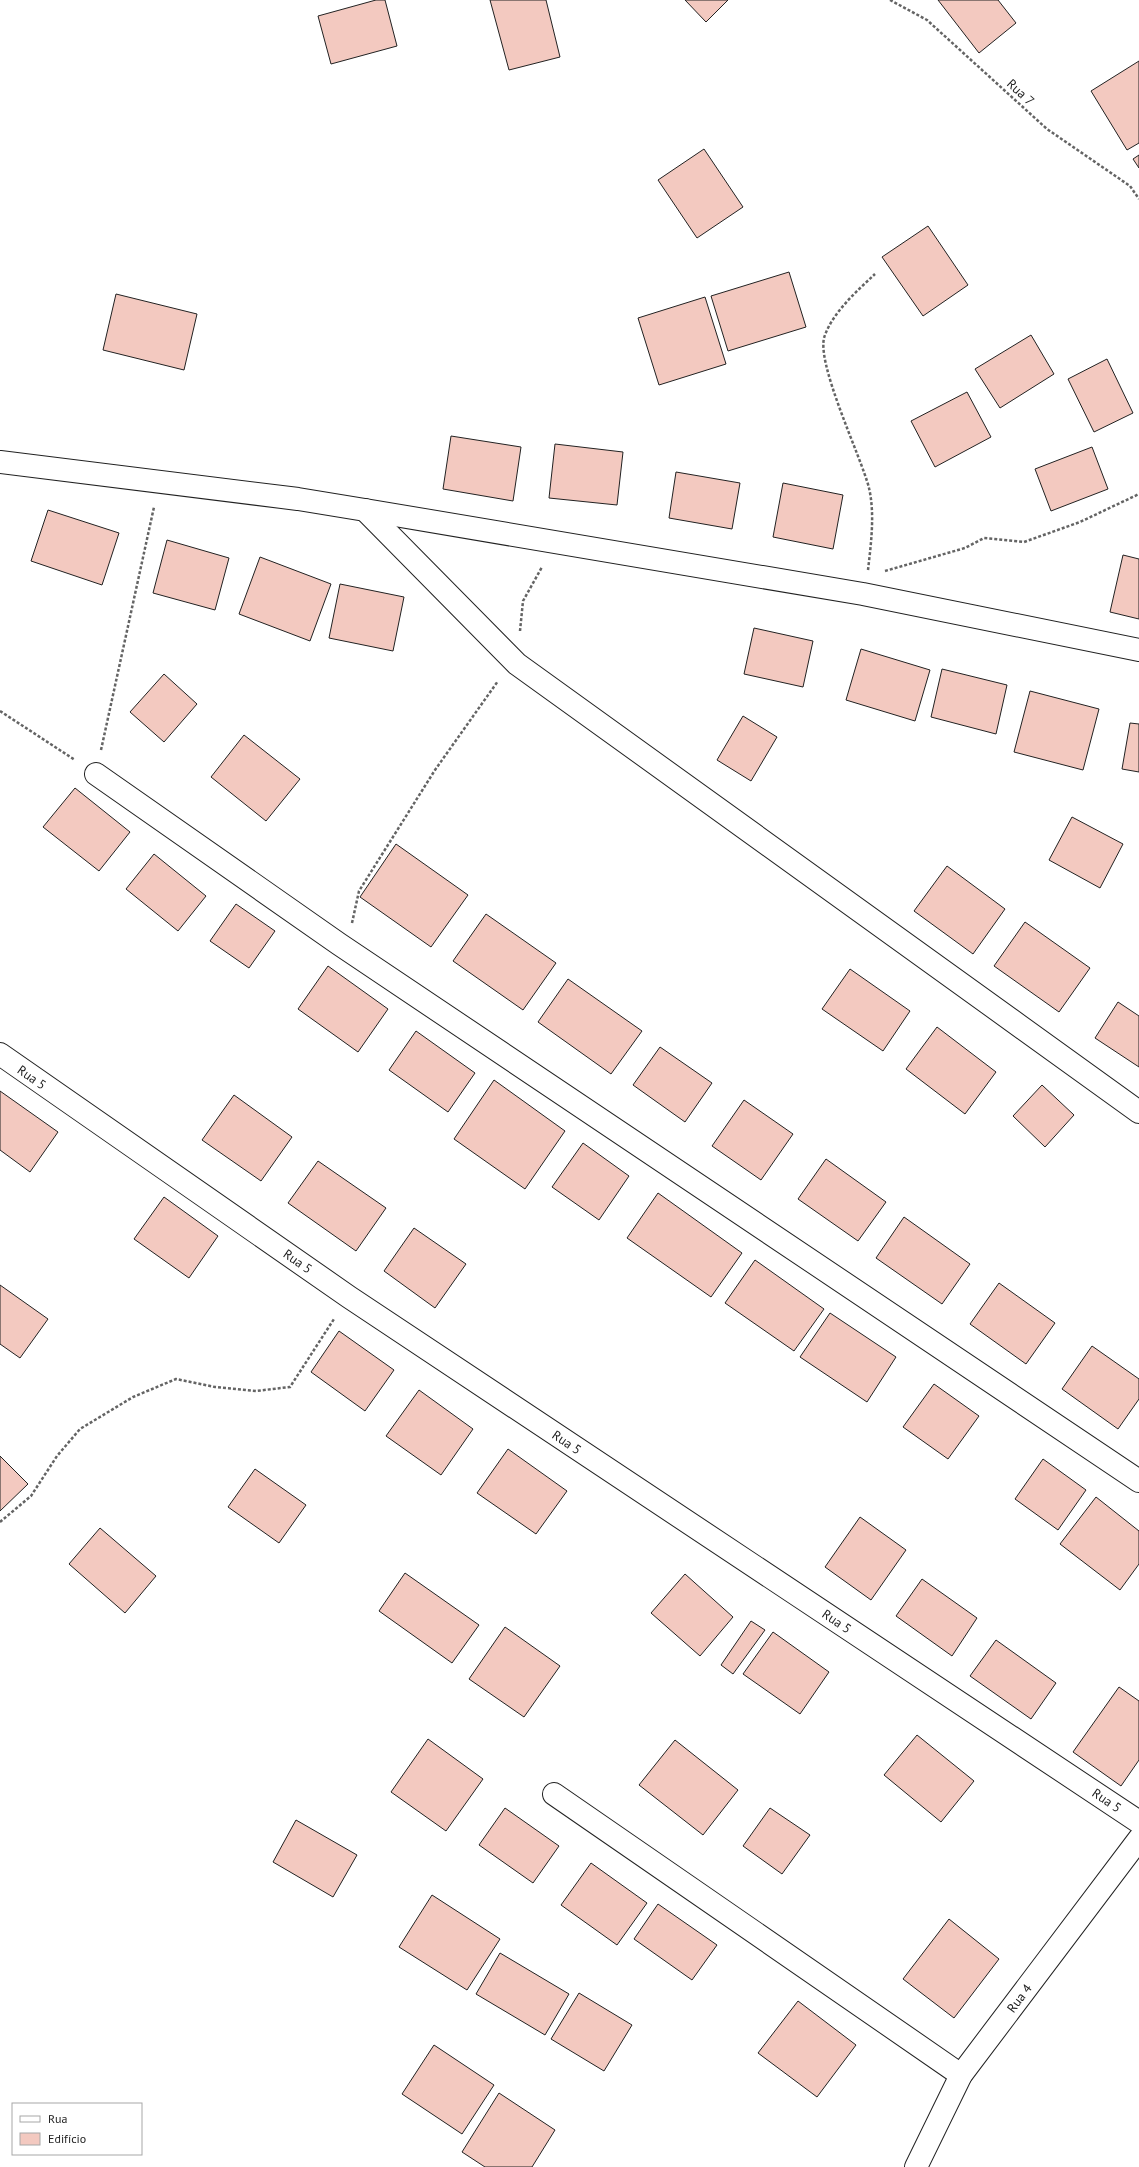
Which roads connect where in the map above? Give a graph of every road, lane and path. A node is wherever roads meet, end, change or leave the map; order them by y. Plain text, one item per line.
1 (890, 0) edge
2 (1139, 199) edge
3 (875, 274) dead end
4 (0, 462) edge
5 (160, 482) junction
6 (1139, 494) edge
7 (365, 510) junction
8 (564, 544) junction
9 (865, 585) junction
10 (1139, 650) edge
11 (517, 664) junction
12 (0, 711) edge
13 (96, 774) junction
14 (339, 944) junction
15 (0, 1054) edge
16 (1139, 1112) edge
17 (349, 1297) junction
18 (1139, 1482) edge
19 (0, 1522) edge
20 (554, 1794) dead end
21 (1139, 1822) edge
22 (1139, 1839) edge
23 (961, 2074) junction
24 (916, 2167) edge

1 - 2 path, Rua 7
3 - 9 path
4 - 5 street
5 - 7 street
5 - 13 path
6 - 9 path
7 - 8 street
7 - 11 street
8 - 9 street
8 - 11 path
9 - 10 street
11 - 14 path
11 - 16 street
12 - 13 path
13 - 14 street
14 - 18 street
15 - 17 street, Rua 5
17 - 19 path
17 - 21 street, Rua 5
20 - 23 street
22 - 23 street, Rua 4
23 - 24 street, Rua 4

